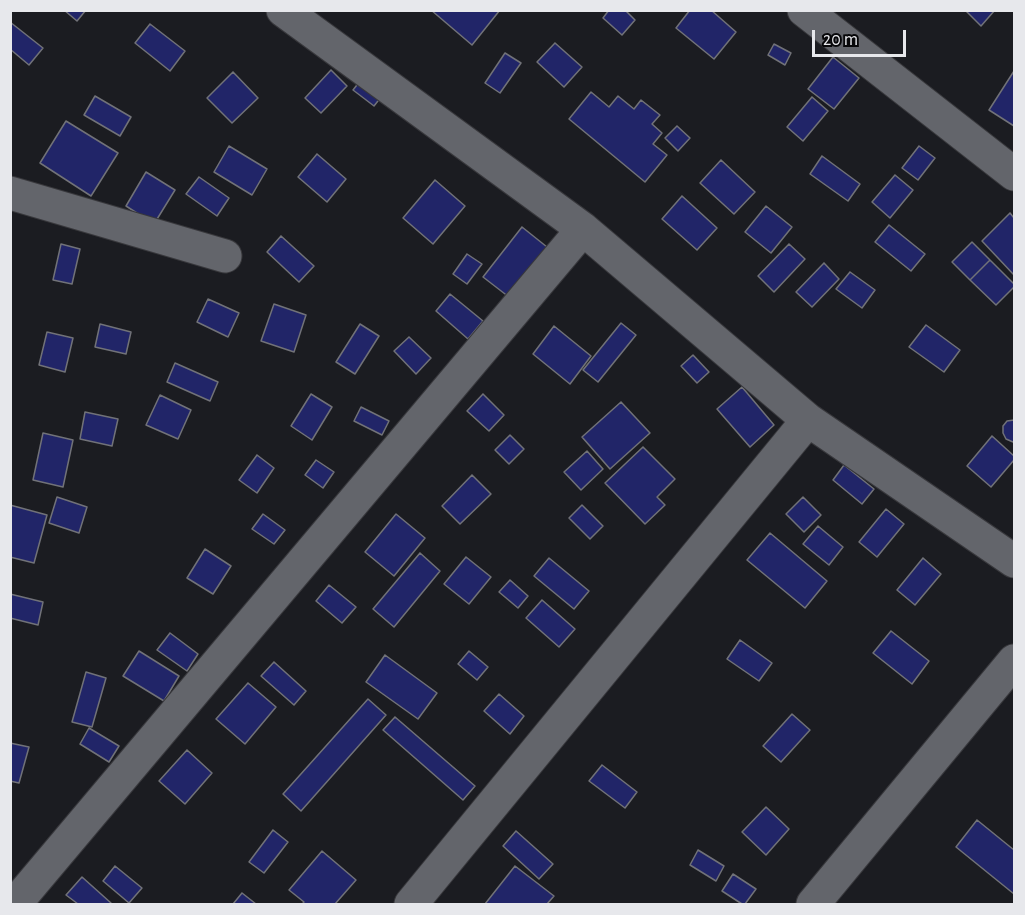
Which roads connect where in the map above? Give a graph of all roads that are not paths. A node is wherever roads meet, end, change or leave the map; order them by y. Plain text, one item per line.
1 (283, 10) edge
2 (804, 10) edge
3 (1014, 174) edge
4 (10, 193) edge
5 (583, 229) junction
6 (225, 256) dead end
7 (808, 420) junction
8 (1014, 561) edge
9 (1014, 661) edge
10 (15, 904) edge
11 (411, 904) edge
12 (813, 904) edge

1 - 5 street
2 - 3 street
4 - 6 street
5 - 7 street
5 - 10 street
7 - 8 street
7 - 11 street
9 - 12 street

